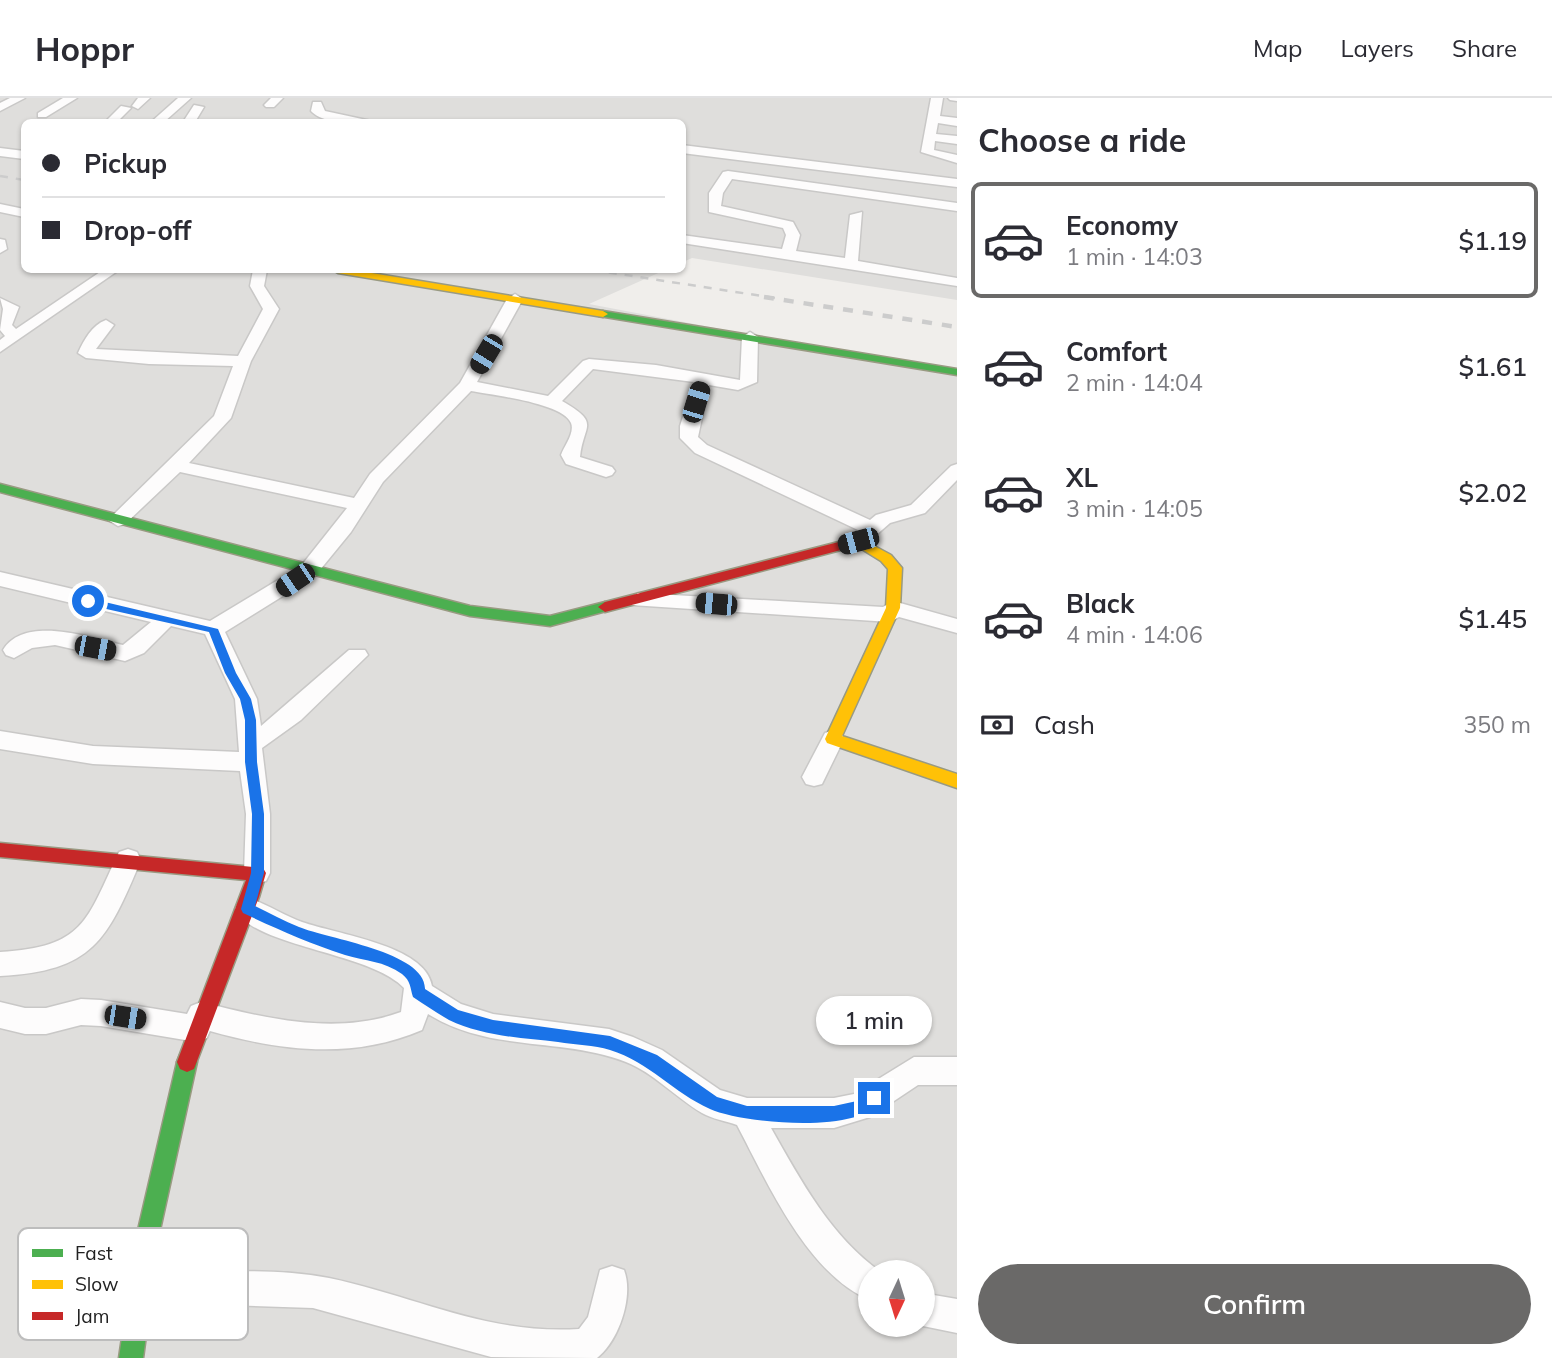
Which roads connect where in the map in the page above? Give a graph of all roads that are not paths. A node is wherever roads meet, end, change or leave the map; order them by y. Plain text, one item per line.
1 (19, 98) edge
2 (71, 98) edge
3 (185, 98) edge
4 (936, 98) edge
5 (326, 102) edge
6 (198, 107) dead end
7 (0, 108) edge
8 (125, 108) dead end
9 (41, 115) dead end
10 (932, 118) junction
11 (114, 119) edge
12 (160, 119) edge
13 (191, 119) edge
14 (352, 119) edge
15 (957, 122) edge
16 (931, 137) junction
17 (0, 140) edge
18 (957, 140) edge
19 (21, 143) edge
20 (686, 150) edge
21 (0, 152) edge
22 (21, 155) edge
23 (738, 156) junction
24 (957, 159) edge
25 (728, 175) junction
26 (957, 183) edge
27 (957, 207) edge
28 (0, 208) edge
29 (21, 212) edge
30 (857, 215) dead end
31 (686, 240) edge
32 (0, 243) edge
33 (0, 249) edge
34 (788, 253) junction
35 (851, 262) junction
36 (107, 273) edge
37 (259, 273) edge
38 (356, 273) edge
39 (957, 282) edge
40 (515, 299) junction
41 (0, 303) edge
42 (106, 324) dead end
43 (14, 337) junction
44 (750, 337) junction
45 (0, 347) edge
46 (243, 361) junction
47 (957, 372) edge
48 (703, 379) junction
49 (467, 386) junction
50 (552, 402) junction
51 (176, 466) junction
52 (957, 470) edge
53 (606, 471) dead end
54 (0, 488) edge
55 (360, 505) junction
56 (118, 520) junction
57 (865, 535) junction
58 (308, 571) junction
59 (0, 579) edge
60 (638, 600) junction
61 (891, 611) junction
62 (165, 620) junction
63 (957, 626) edge
64 (213, 629) junction
65 (14, 650) dead end
66 (357, 655) dead end
67 (833, 739) junction
68 (0, 740) edge
69 (251, 753) junction
70 (814, 777) dead end
71 (957, 781) edge
72 (0, 850) edge
73 (128, 860) junction
74 (257, 873) junction
75 (248, 909) junction
76 (0, 964) edge
77 (418, 993) junction
78 (0, 1015) edge
79 (199, 1022) junction
80 (957, 1071) edge
81 (747, 1113) junction
82 (152, 1228) edge
83 (858, 1278) edge
84 (612, 1282) dead end
85 (248, 1289) edge
86 (935, 1312) edge
87 (957, 1316) edge
88 (133, 1340) edge
89 (568, 1353) edge
90 (131, 1358) edge

1 - 7 street
2 - 9 street
3 - 12 street
4 - 10 street
5 - 14 street
6 - 13 street
8 - 11 street
10 - 15 street
10 - 16 street
16 - 18 street
16 - 24 street
17 - 19 street
20 - 23 street
21 - 22 street
23 - 25 street
23 - 26 street
25 - 27 street
25 - 34 street
28 - 29 street
30 - 35 street
31 - 34 street
32 - 33 street
34 - 35 street
35 - 39 street
36 - 43 street
37 - 46 street
38 - 40 street
40 - 44 street
40 - 49 street
41 - 43 street
42 - 46 street
43 - 45 street
44 - 47 street
44 - 48 street
46 - 51 street
48 - 50 street
48 - 57 street
49 - 50 street
49 - 55 street
50 - 53 street
51 - 55 street
51 - 56 street
52 - 57 street
54 - 56 street
55 - 58 street
56 - 58 street
57 - 60 street
57 - 61 street
58 - 60 street
58 - 64 street
59 - 62 street
60 - 61 street
61 - 63 street
61 - 67 street
62 - 64 street
62 - 65 street
64 - 69 street
66 - 69 street
67 - 70 street
67 - 71 street
68 - 69 street
69 - 74 street
72 - 73 street
73 - 74 street
73 - 76 street
74 - 75 street
75 - 77 street
75 - 79 street
77 - 79 street
77 - 81 street
78 - 79 street
79 - 82 street
80 - 81 street
81 - 83 street
84 - 89 street
85 - 89 street
86 - 87 street
88 - 90 street

